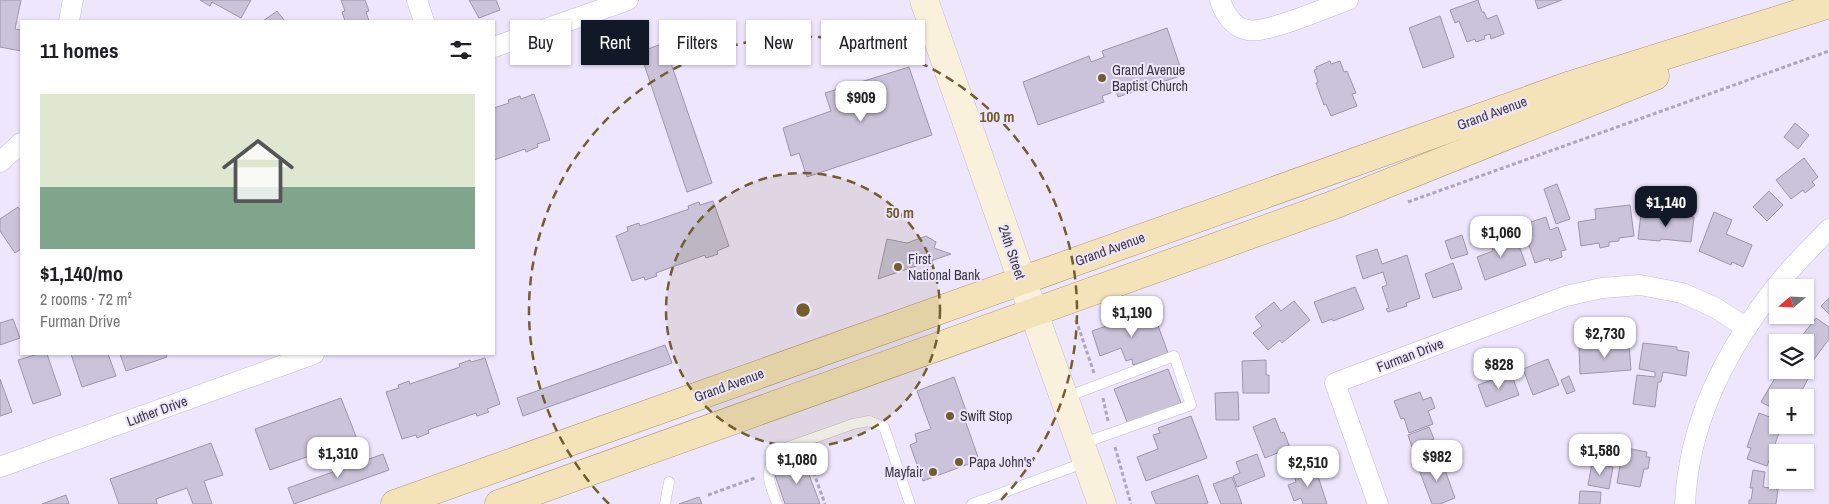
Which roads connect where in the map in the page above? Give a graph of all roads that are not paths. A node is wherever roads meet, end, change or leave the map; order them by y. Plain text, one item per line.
1 (73, 0) edge
2 (417, 0) edge
3 (628, 0) edge
4 (924, 0) edge
5 (1220, 0) edge
6 (1348, 0) edge
7 (1829, 6) edge
8 (69, 20) edge
9 (424, 20) edge
10 (495, 47) edge
11 (20, 143) edge
12 (0, 162) edge
13 (1829, 230) edge
14 (1022, 280) junction
15 (1033, 312) junction
16 (1747, 328) junction
17 (311, 355) edge
18 (1064, 398) junction
19 (1083, 453) junction
20 (0, 467) edge
21 (669, 482) dead end
22 (395, 504) edge
23 (499, 504) edge
24 (665, 504) edge
25 (776, 504) edge
26 (910, 504) edge
27 (972, 504) edge
28 (1102, 504) edge
29 (1378, 504) edge
30 (1685, 504) edge

1 - 8 street
2 - 9 street
3 - 10 street
4 - 14 main road, 24th Street
5 - 6 street
7 - 14 main road, Grand Avenue
7 - 15 main road, Grand Avenue
11 - 12 street
13 - 16 street
14 - 15 main road, 24th Street
14 - 22 main road, Grand Avenue
15 - 18 main road, 24th Street
15 - 23 main road, Grand Avenue
16 - 29 street, Furman Drive
16 - 30 street
17 - 20 street, Luther Drive
18 - 19 main road, 24th Street
18 - 19 lane
19 - 27 lane
19 - 28 main road, 24th Street
21 - 24 lane
25 - 26 lane

